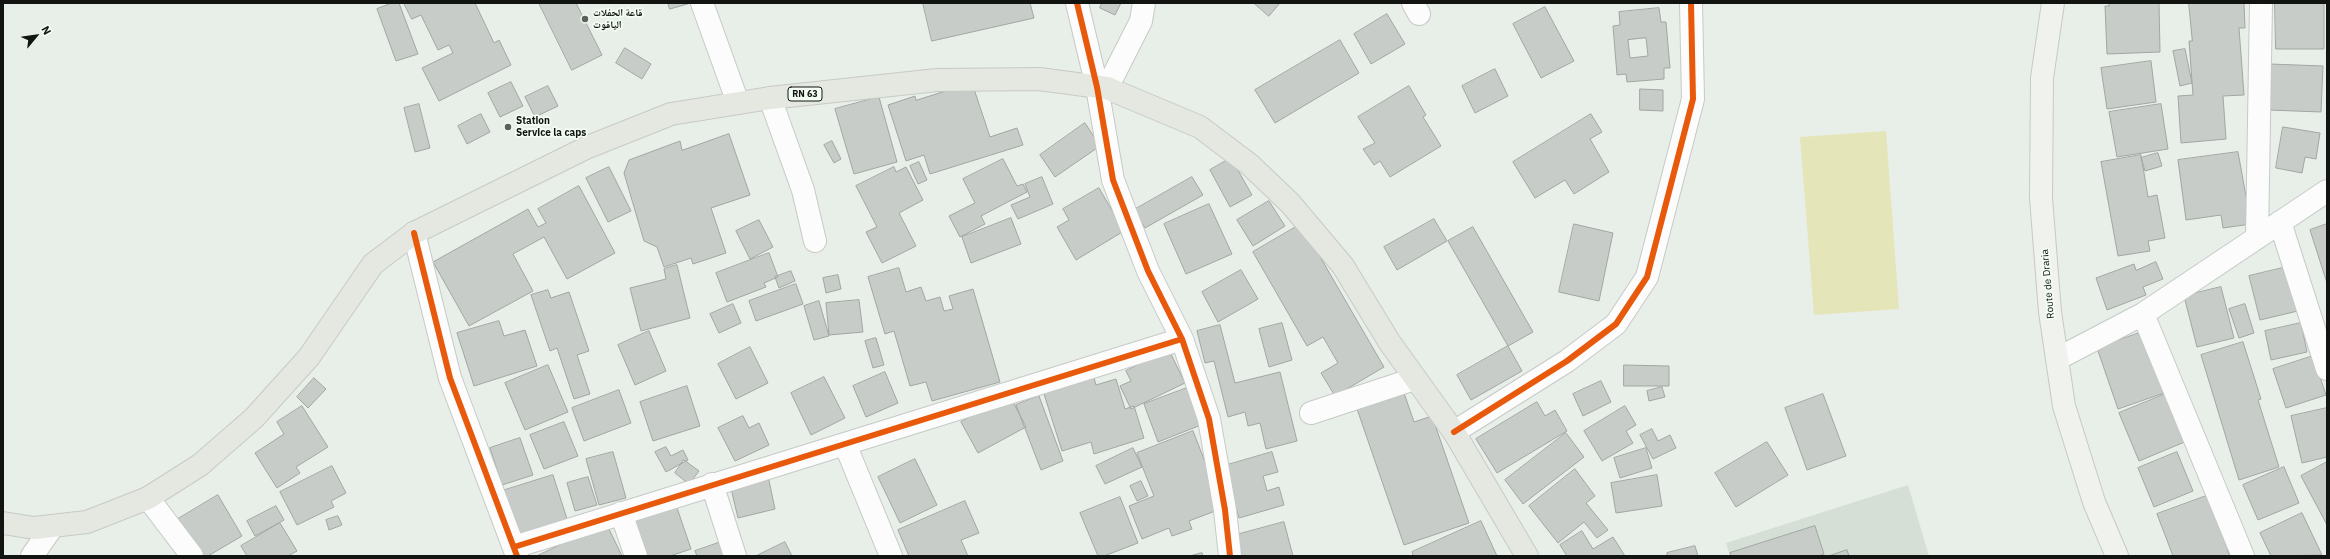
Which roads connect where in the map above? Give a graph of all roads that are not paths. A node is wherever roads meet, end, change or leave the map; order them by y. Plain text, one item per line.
1 (702, 3) edge
2 (1077, 3) edge
3 (1144, 3) edge
4 (1691, 3) edge
5 (2053, 3) edge
6 (2261, 3) edge
7 (1102, 88) junction
8 (770, 98) junction
9 (738, 103) junction
10 (2327, 191) edge
11 (2280, 222) junction
12 (414, 233) junction
13 (2258, 238) junction
14 (815, 241) dead end
15 (2143, 314) junction
16 (1182, 339) junction
17 (2057, 359) junction
18 (2327, 369) edge
19 (1414, 379) junction
20 (1311, 413) dead end
21 (1454, 432) junction
22 (845, 444) junction
23 (712, 484) junction
24 (148, 498) junction
25 (621, 513) junction
26 (3, 523) edge
27 (53, 526) junction
28 (515, 552) edge
29 (32, 556) edge
30 (192, 556) edge
31 (636, 556) edge
32 (735, 556) edge
33 (891, 556) edge
34 (1230, 556) edge
35 (1527, 556) edge
36 (2117, 556) edge
37 (2243, 556) edge

1 - 9 street
2 - 7 street
3 - 7 street
4 - 21 street
5 - 17 main road, Route de Draria
6 - 13 street
7 - 8 main road, RN 63
7 - 16 street
7 - 19 main road, RN 63
8 - 9 main road, RN 63
8 - 14 street
9 - 12 main road, RN 63
10 - 11 street
11 - 13 street
11 - 18 street
12 - 24 main road, RN 63
12 - 28 street
13 - 15 street
15 - 17 street
15 - 37 street
16 - 22 street
16 - 34 street
17 - 36 main road, Route de Draria
19 - 20 street
19 - 21 main road, RN 63
21 - 35 main road, RN 63
22 - 23 street
22 - 33 street
23 - 25 street
23 - 32 street
24 - 27 main road, RN 63
24 - 30 street
25 - 28 street
25 - 31 street
26 - 27 main road, RN 63
27 - 29 street

